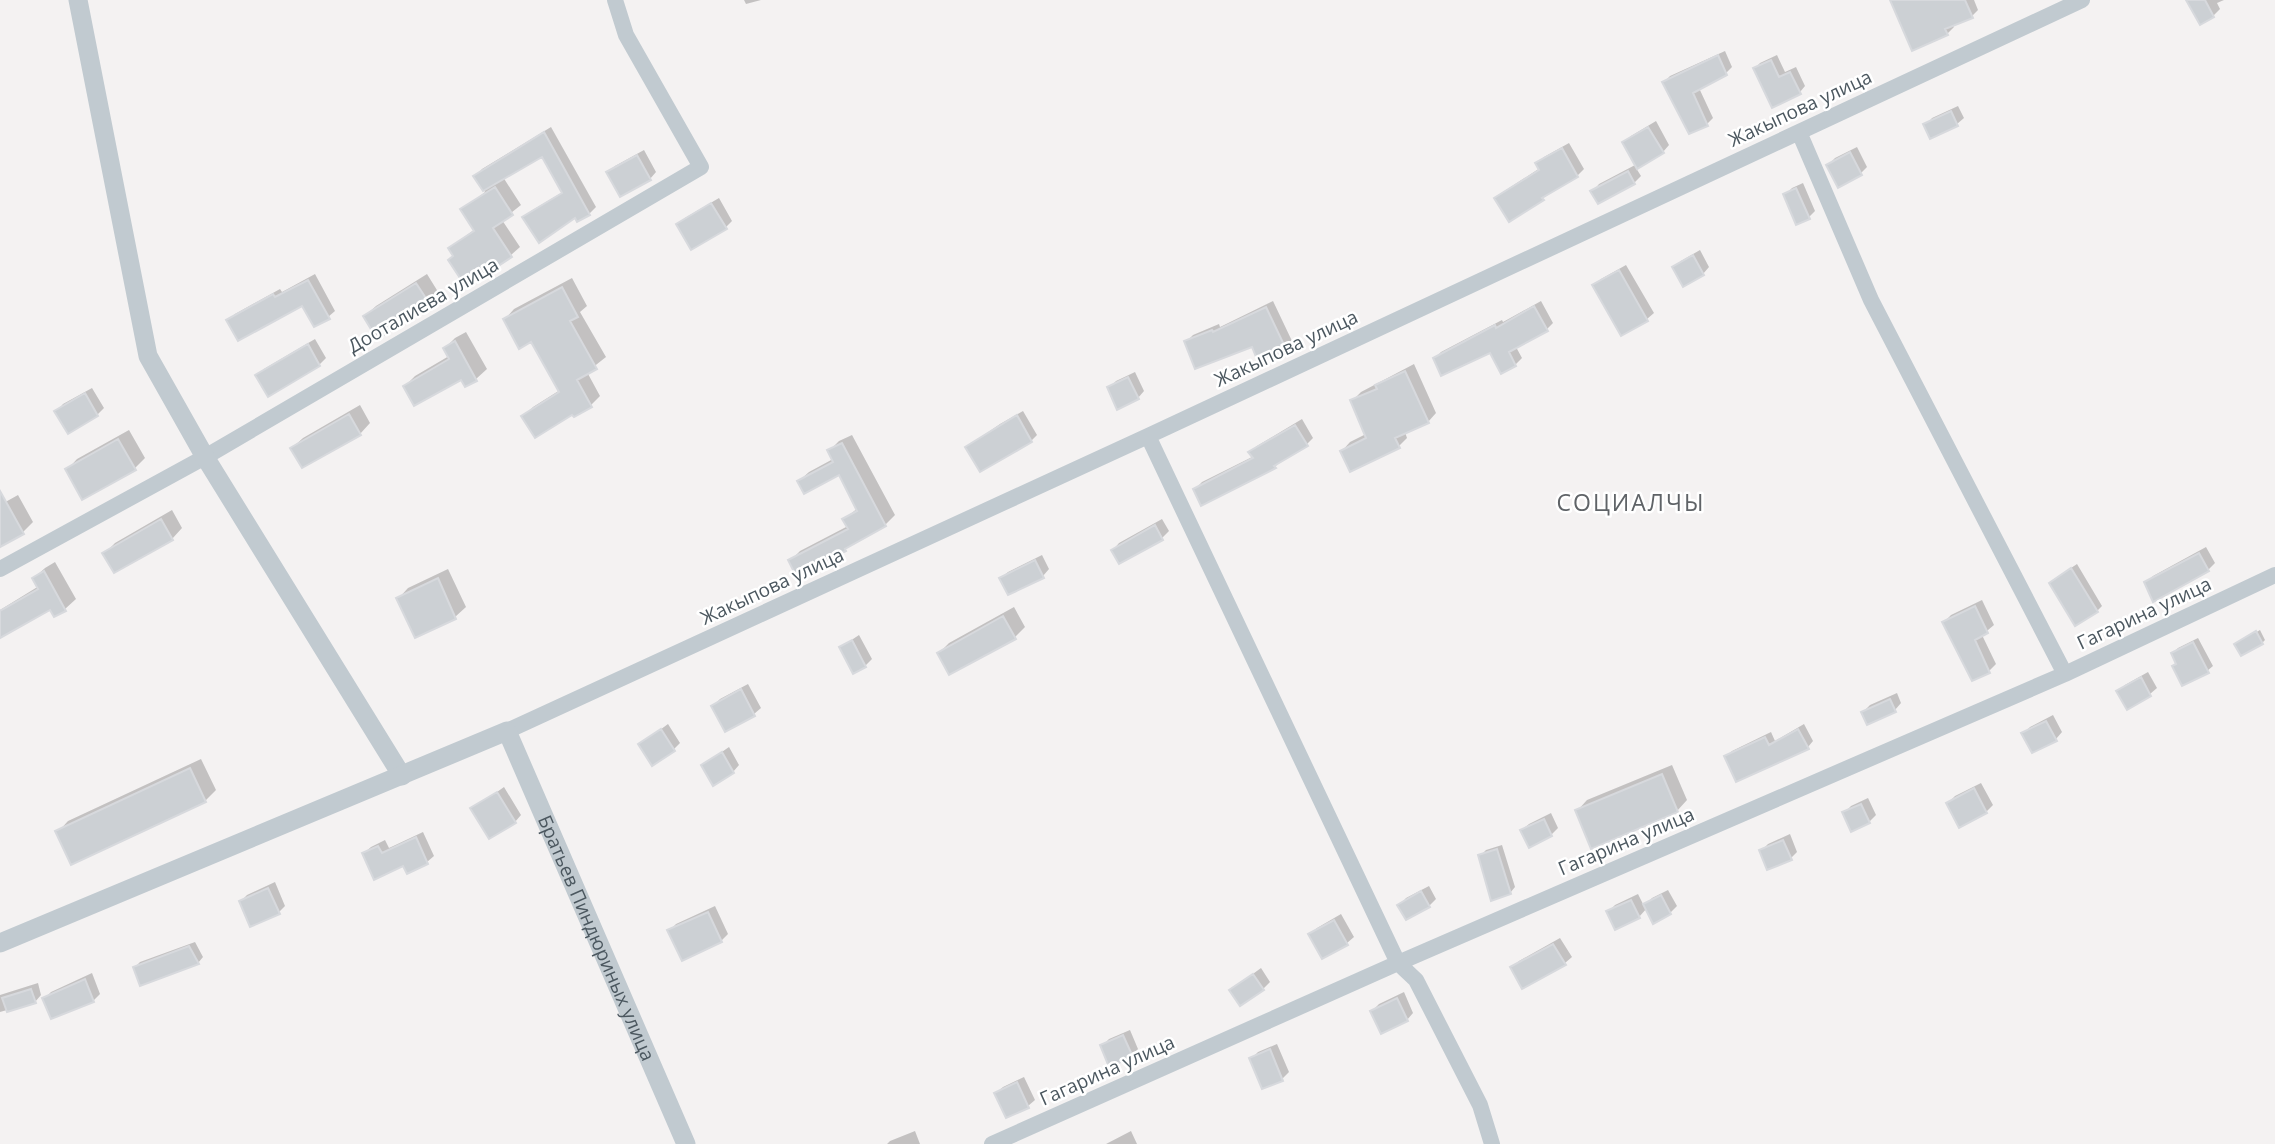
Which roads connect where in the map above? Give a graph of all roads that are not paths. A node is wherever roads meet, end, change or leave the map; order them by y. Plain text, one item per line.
1 (78, 0) edge
2 (615, 0) edge
3 (2082, 0) edge
4 (1799, 132) junction
5 (1148, 436) junction
6 (205, 457) junction
7 (0, 569) edge
8 (2275, 575) edge
9 (2065, 674) junction
10 (507, 731) junction
11 (402, 776) junction
12 (0, 943) edge
13 (1398, 963) junction
14 (686, 1144) edge
15 (992, 1144) edge
16 (1492, 1144) edge

1 - 6 street
2 - 6 street, Дооталиева улица
3 - 4 street, Жакыпова улица
4 - 5 street, Жакыпова улица
4 - 9 street
5 - 10 street, Жакыпова улица
5 - 13 street
6 - 7 street, Дооталиева улица
6 - 11 street
8 - 9 street, Гагарина улица
9 - 13 street, Гагарина улица
10 - 11 street
10 - 14 street, Братьев Пиндюриных улица
11 - 12 street
13 - 15 street, Гагарина улица
13 - 16 street

